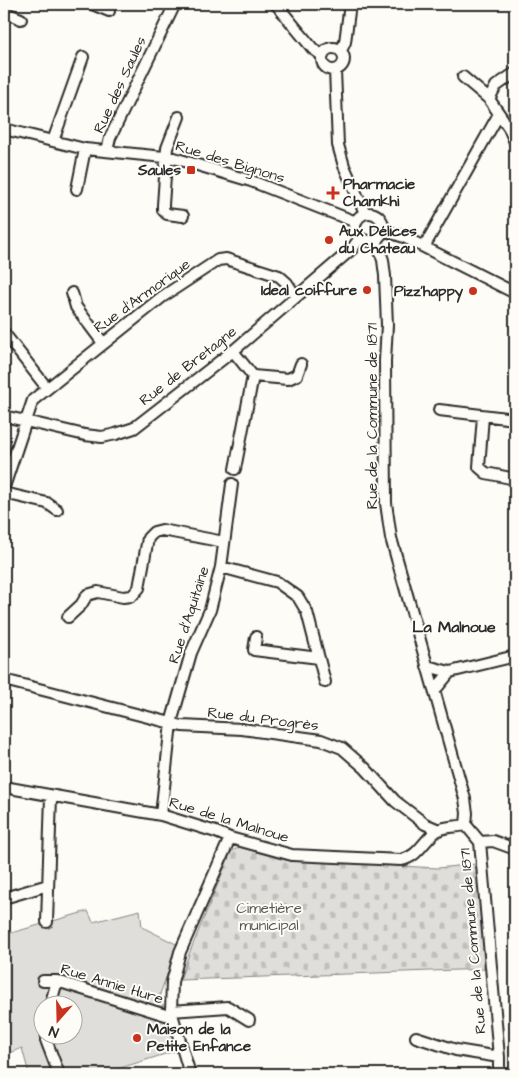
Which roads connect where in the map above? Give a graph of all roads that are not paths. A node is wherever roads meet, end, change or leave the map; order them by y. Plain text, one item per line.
1 (92, 4) edge
2 (175, 4) edge
3 (276, 4) edge
4 (350, 4) edge
5 (109, 11) dead end
6 (4, 12) edge
7 (21, 20) dead end
8 (341, 51) junction
9 (323, 56) junction
10 (82, 57) dead end
11 (335, 70) junction
12 (515, 73) edge
13 (463, 77) dead end
14 (489, 99) junction
15 (499, 114) junction
16 (179, 117) dead end
17 (4, 129) edge
18 (53, 141) junction
19 (515, 142) edge
20 (85, 149) junction
21 (107, 152) junction
22 (166, 158) junction
23 (77, 189) dead end
24 (365, 213) junction
25 (182, 216) dead end
26 (356, 222) junction
27 (383, 230) junction
28 (360, 238) junction
29 (376, 240) junction
30 (424, 247) junction
31 (72, 293) dead end
32 (515, 293) edge
33 (296, 297) junction
34 (4, 333) edge
35 (104, 343) junction
36 (232, 351) junction
37 (301, 364) dead end
38 (252, 376) junction
39 (47, 388) junction
40 (439, 410) dead end
41 (4, 416) edge
42 (484, 416) junction
43 (515, 419) edge
44 (25, 421) junction
45 (235, 468) dead end
46 (515, 479) edge
47 (232, 484) dead end
48 (4, 487) edge
49 (4, 493) edge
50 (57, 510) dead end
51 (224, 542) junction
52 (221, 567) junction
53 (68, 617) dead end
54 (256, 637) dead end
55 (515, 656) edge
56 (319, 658) junction
57 (427, 666) junction
58 (450, 672) junction
59 (4, 680) edge
60 (325, 682) dead end
61 (435, 690) junction
62 (171, 723) junction
63 (4, 787) edge
64 (51, 796) junction
65 (161, 816) junction
66 (466, 825) junction
67 (439, 830) junction
68 (230, 838) junction
69 (480, 842) junction
70 (515, 849) edge
71 (48, 885) junction
72 (4, 898) edge
73 (47, 922) dead end
74 (43, 981) dead end
75 (57, 981) junction
76 (53, 996) edge
77 (172, 1014) junction
78 (249, 1020) dead end
79 (416, 1037) dead end
80 (48, 1046) edge
81 (499, 1057) junction
82 (59, 1074) edge
83 (190, 1074) edge
84 (499, 1074) edge

1 - 5 street
2 - 21 street, Rue des Saules
3 - 9 street
4 - 8 street
6 - 7 street
8 - 9 street
8 - 11 street
9 - 11 street
10 - 18 street
11 - 24 street
12 - 14 street
13 - 14 street
14 - 15 street
15 - 19 street
15 - 30 street
16 - 22 street
17 - 18 street, Rue des Bignons
18 - 20 street, Rue des Bignons
20 - 21 street, Rue des Bignons
20 - 23 street
21 - 22 street, Rue des Bignons
22 - 25 street
22 - 26 street, Rue des Bignons
24 - 26 street
24 - 27 street
26 - 28 street
27 - 29 street
27 - 30 street
28 - 29 street
28 - 33 street, Rue de Bretagne
29 - 57 street, Rue de la Commune de 1871
30 - 32 street
31 - 35 street
33 - 35 street, Rue d'Armorique
33 - 36 street, Rue de Bretagne
34 - 39 street
35 - 39 street, Rue d'Armorique
36 - 38 street
36 - 44 street, Rue de Bretagne
37 - 38 street
38 - 45 street
39 - 44 street, Rue d'Armorique
40 - 42 street
41 - 44 street, Rue de Bretagne
42 - 43 street
42 - 46 street
44 - 48 street, Rue d'Armorique
47 - 51 street, Rue d'Aquitaine
49 - 50 street
51 - 52 street, Rue d'Aquitaine
51 - 53 street
52 - 56 street
52 - 62 street, Rue d'Aquitaine
54 - 56 street
55 - 58 street
56 - 60 street
57 - 58 street
57 - 61 street, Rue de la Commune de 1871
58 - 61 street
59 - 62 street, Rue du Progrès
61 - 66 street, Rue de la Commune de 1871
62 - 65 street, Rue d'Aquitaine
62 - 67 street, Rue du Progrès
63 - 64 street, Rue de la Malnoue
64 - 65 street, Rue de la Malnoue
64 - 71 street
65 - 68 street, Rue de la Malnoue
66 - 67 street
66 - 69 street, Rue de la Commune de 1871
67 - 68 street, Rue de la Malnoue
68 - 77 street
69 - 70 street
69 - 81 street, Rue de la Commune de 1871
71 - 72 street
71 - 73 street
74 - 75 street, Rue Annie Hure
75 - 76 street
75 - 77 street, Rue Annie Hure
77 - 78 street
77 - 83 street
79 - 81 street, Rue de la Commune de 1871
80 - 82 street
81 - 84 street, Rue de la Commune de 1871

